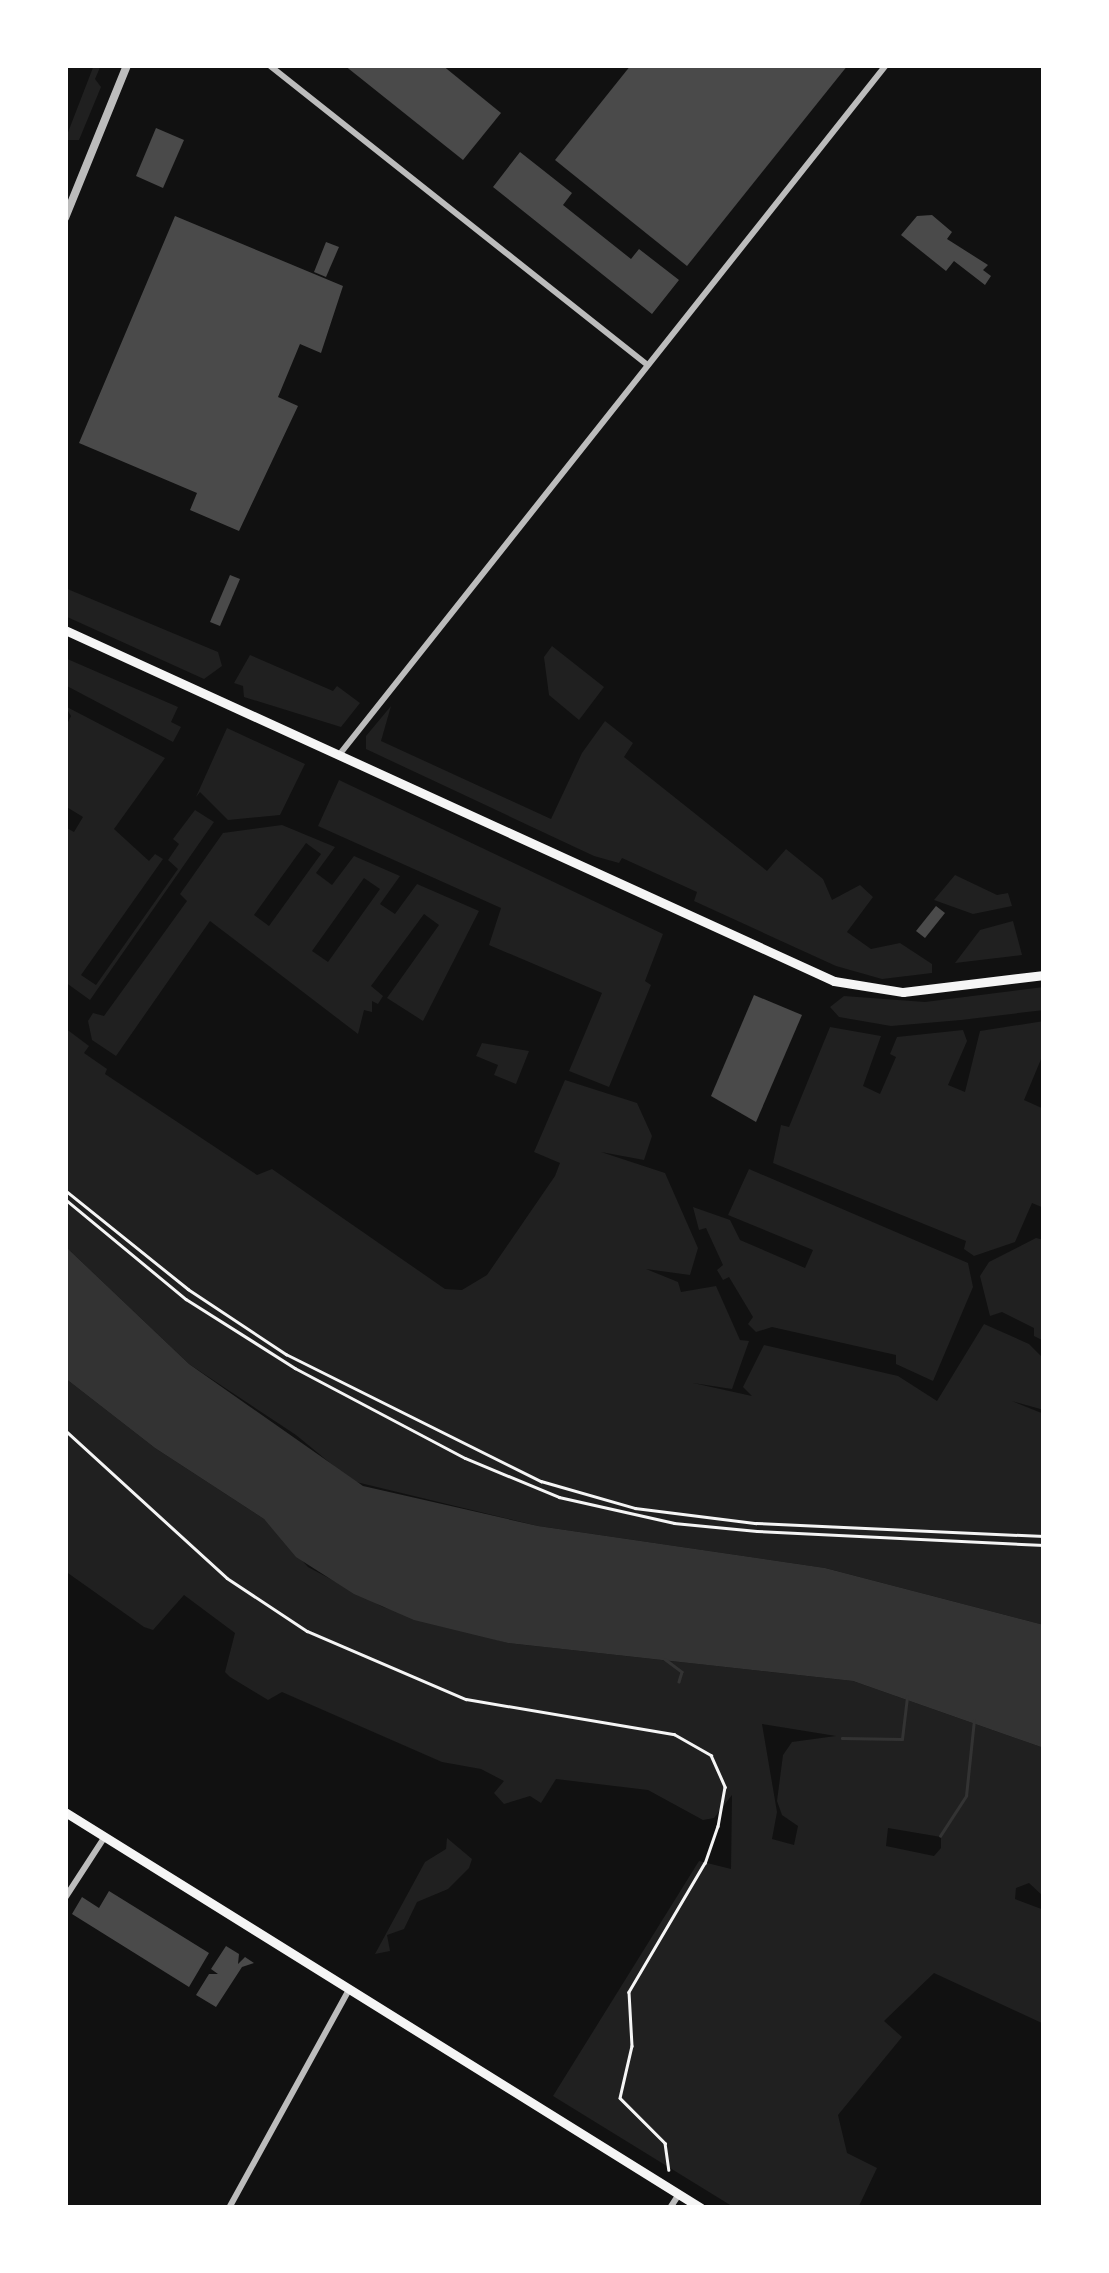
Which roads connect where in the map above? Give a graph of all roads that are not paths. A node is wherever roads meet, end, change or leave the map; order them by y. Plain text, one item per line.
1 (127, 65) edge
2 (270, 65) edge
3 (886, 65) edge
4 (65, 218) edge
5 (648, 365) junction
6 (65, 630) edge
7 (339, 755) junction
8 (1044, 975) edge
9 (65, 1812) edge
10 (104, 1838) junction
11 (65, 1898) edge
12 (349, 1990) junction
13 (679, 2194) junction
14 (229, 2208) edge
15 (670, 2208) edge
16 (701, 2208) edge

1 - 4 street
2 - 5 street
3 - 5 street
5 - 7 street
6 - 7 main road
7 - 8 main road
9 - 10 main road
10 - 11 street
10 - 12 main road
12 - 13 main road
12 - 14 street
13 - 15 street
13 - 16 main road

